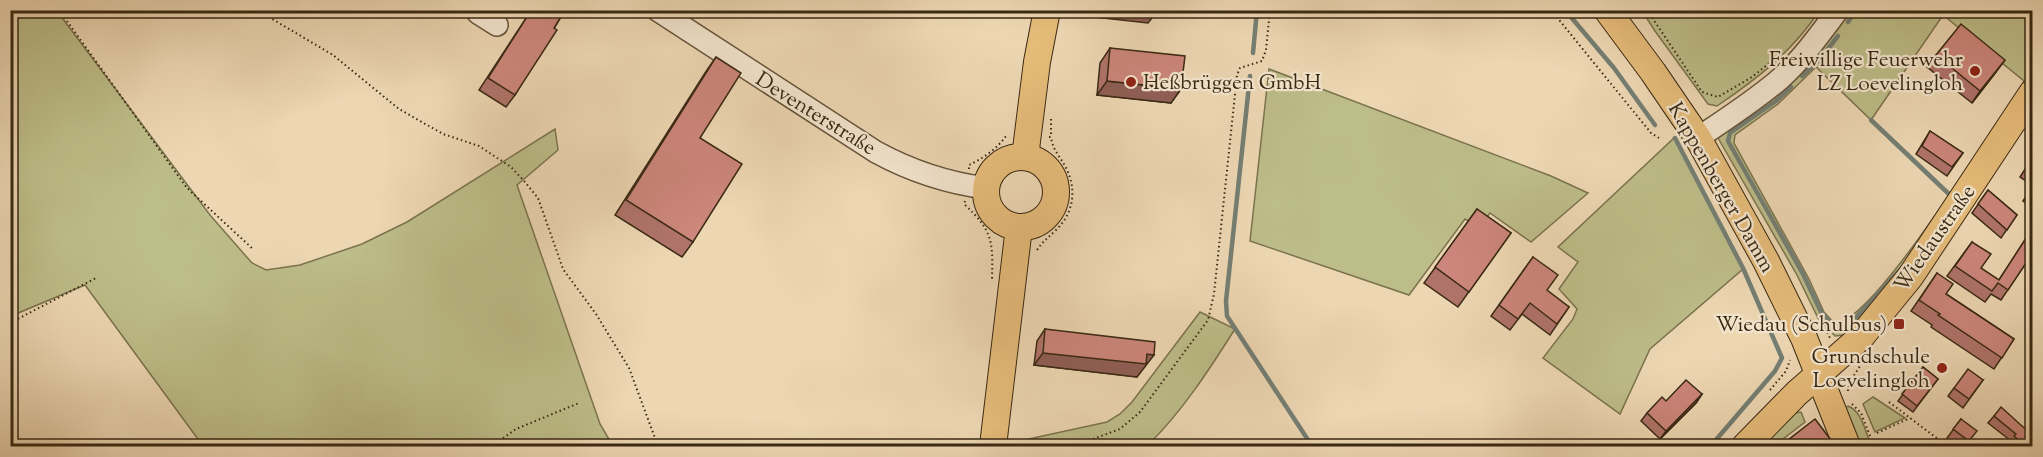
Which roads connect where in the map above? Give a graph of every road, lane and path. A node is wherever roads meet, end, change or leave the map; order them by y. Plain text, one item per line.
1 (59, 10) edge
2 (257, 10) edge
3 (478, 10) edge
4 (657, 10) edge
5 (1047, 10) edge
6 (1270, 10) edge
7 (1551, 10) edge
8 (1607, 10) edge
9 (1647, 10) edge
10 (1814, 10) edge
11 (1838, 10) edge
12 (1806, 22) dead end
13 (497, 25) dead end
14 (1779, 55) dead end
15 (2032, 93) edge
16 (1659, 138) dead end
17 (1698, 138) junction
18 (1026, 146) junction
19 (977, 187) junction
20 (1018, 237) junction
21 (254, 250) dead end
22 (96, 278) dead end
23 (10, 323) edge
24 (1804, 338) junction
25 (1820, 374) junction
26 (1766, 396) dead end
27 (1889, 402) dead end
28 (579, 403) dead end
29 (1841, 406) junction
30 (1910, 418) junction
31 (1877, 433) dead end
32 (492, 447) edge
33 (658, 447) edge
34 (993, 447) edge
35 (1053, 447) edge
36 (1745, 447) edge
37 (1847, 447) edge
38 (1874, 447) edge
39 (1947, 447) edge

1 - 21 path
2 - 33 path
3 - 13 street
4 - 19 street, Deventerstraße
5 - 18 main road
6 - 35 path
7 - 16 path
8 - 17 main road, Kappenberger Damm
9 - 14 path
10 - 12 path
11 - 17 street
15 - 25 main road, Wiedaustraße
17 - 24 main road, Kappenberger Damm
18 - 19 main road
18 - 19 path
18 - 20 main road
18 - 20 path
19 - 20 main road
19 - 20 path
20 - 34 main road
22 - 23 path
24 - 25 main road, Kappenberger Damm
24 - 26 path
25 - 29 main road, Kappenberger Damm
25 - 36 main road, Wiedaustraße
27 - 30 path
28 - 32 path
29 - 37 main road
29 - 38 path
30 - 31 path
30 - 39 path

